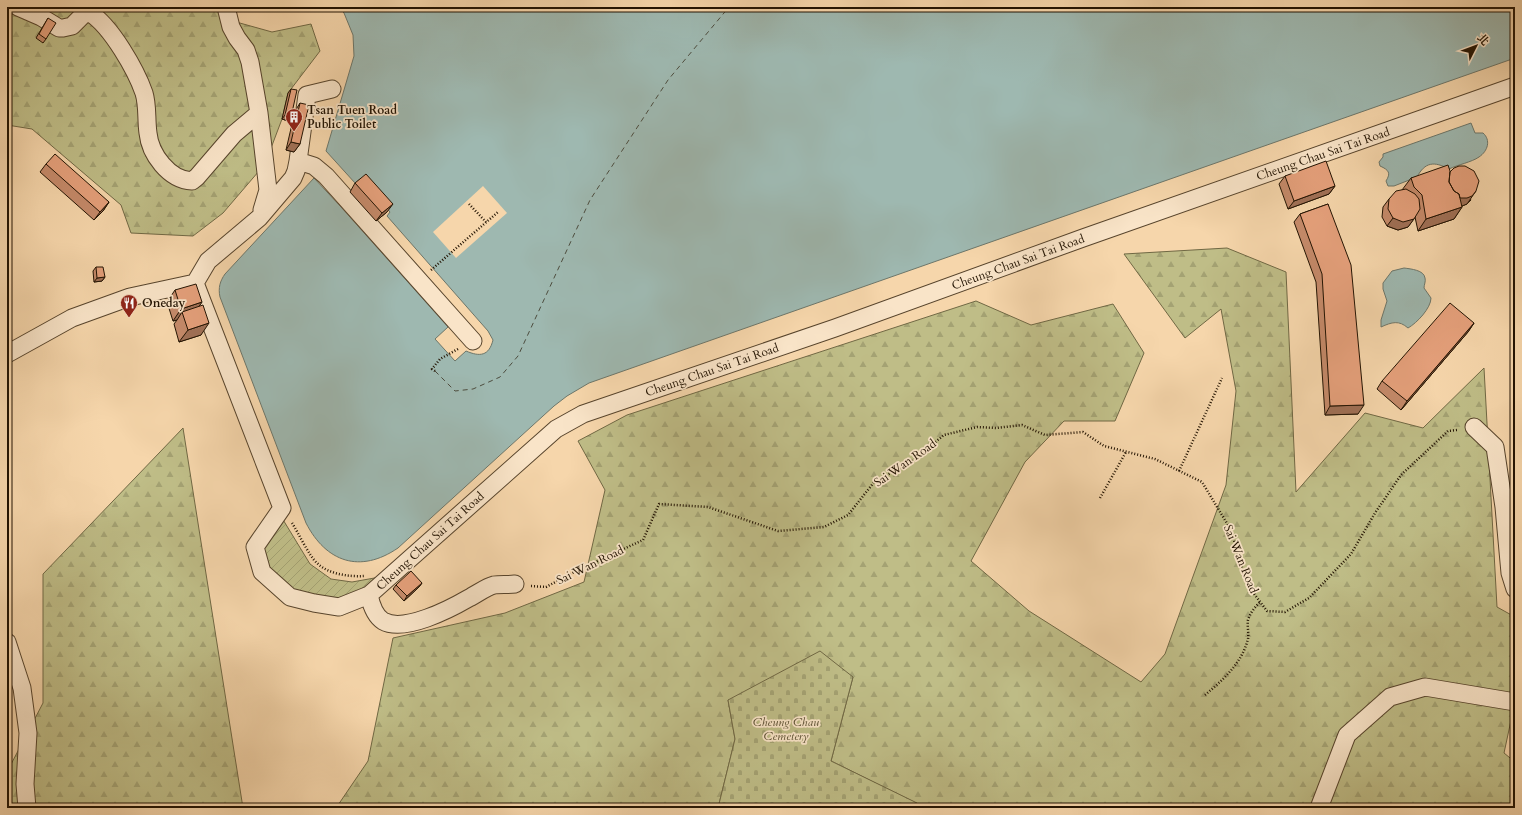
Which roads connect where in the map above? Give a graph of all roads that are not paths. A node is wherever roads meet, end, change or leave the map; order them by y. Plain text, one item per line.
1 (18, 7) edge
2 (226, 7) edge
3 (1515, 86) edge
4 (332, 89) dead end
5 (259, 113) junction
6 (298, 160) junction
7 (259, 218) junction
8 (195, 283) junction
9 (473, 341) road end
10 (7, 354) edge
11 (1474, 427) road end
12 (515, 584) road end
13 (1515, 589) edge
14 (369, 595) junction
15 (7, 642) edge
16 (1515, 702) edge
17 (27, 808) edge
18 (1319, 808) edge

1 - 5 street
2 - 5 street
3 - 14 street, Cheung Chau Sai Tai Road
4 - 6 street
5 - 7 street
6 - 7 street
6 - 9 street
7 - 8 street
8 - 10 street
8 - 14 street, Cheung Chau Sai Tai Road
11 - 13 street
12 - 14 street
15 - 17 street
16 - 18 street

